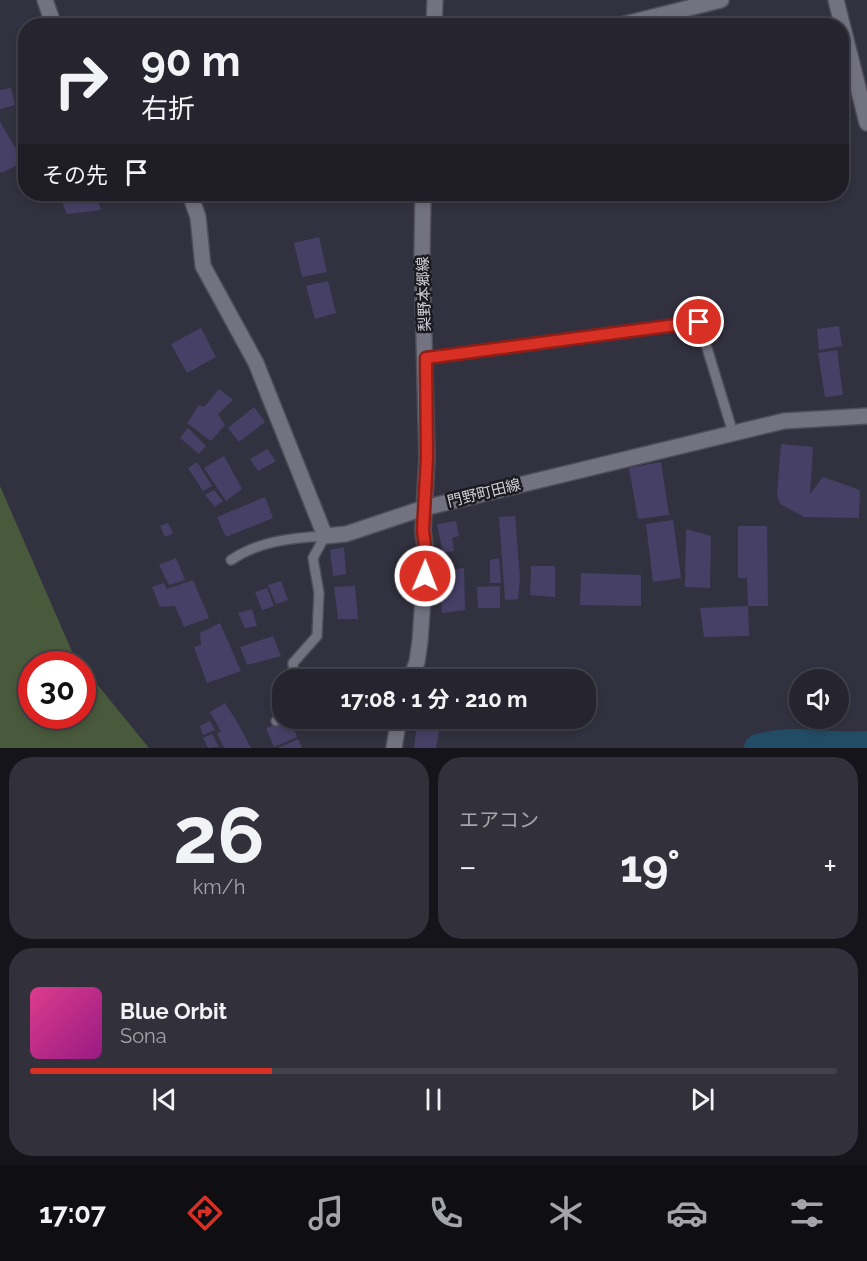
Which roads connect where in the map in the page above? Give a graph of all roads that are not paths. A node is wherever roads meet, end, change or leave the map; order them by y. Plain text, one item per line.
1 (45, 0) edge
2 (435, 0) edge
3 (721, 0) edge
4 (836, 0) edge
5 (51, 18) edge
6 (434, 18) edge
7 (649, 18) edge
8 (841, 18) edge
9 (849, 52) edge
10 (867, 123) edge
11 (192, 201) edge
12 (423, 201) edge
13 (426, 358) junction
14 (867, 416) edge
15 (733, 433) junction
16 (423, 508) junction
17 (325, 536) junction
18 (231, 560) dead end
19 (293, 669) edge
20 (414, 669) edge
21 (397, 729) edge
22 (394, 748) edge

1 - 5 street
2 - 6 street
3 - 7 street
4 - 8 street
9 - 10 street
11 - 17 street
12 - 13 street, 梨野本郷線
13 - 15 lane
13 - 16 street, 梨野本郷線
14 - 15 street, 門野町田線
15 - 16 street, 門野町田線
16 - 17 street, 門野町田線
16 - 20 street, 梨野本郷線
17 - 18 lane
17 - 19 lane
21 - 22 street

